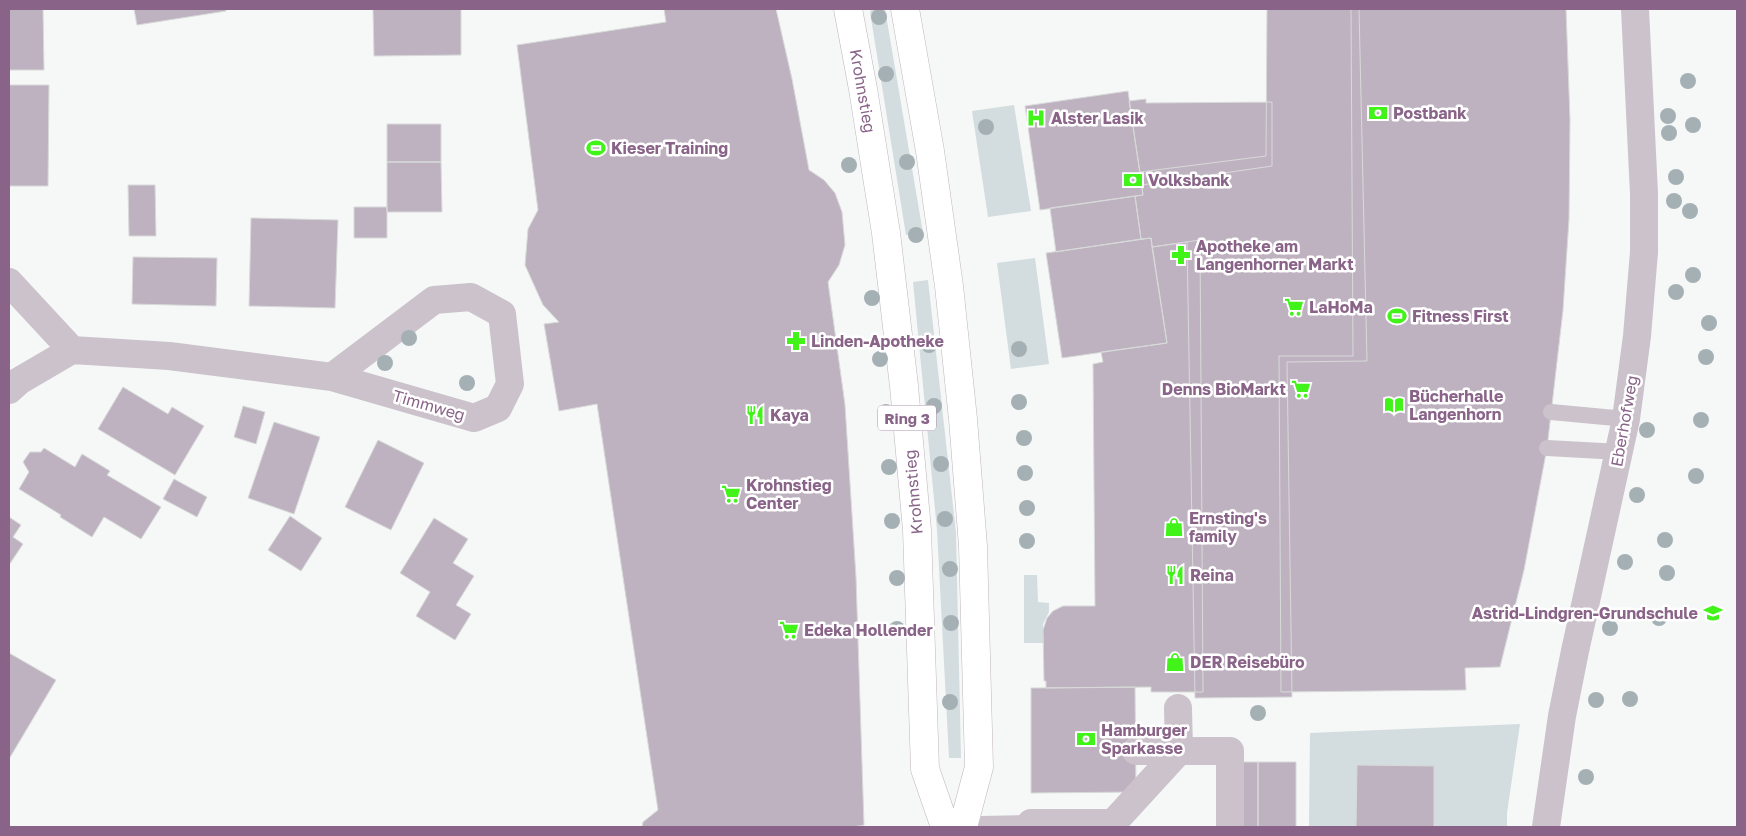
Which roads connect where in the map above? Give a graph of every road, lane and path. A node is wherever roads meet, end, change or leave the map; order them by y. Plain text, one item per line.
1 (848, 9) edge
2 (905, 9) edge
3 (1635, 9) edge
4 (9, 282) edge
5 (72, 350) junction
6 (332, 377) junction
7 (9, 390) edge
8 (1551, 412) dead end
9 (1626, 419) junction
10 (1547, 448) dead end
11 (1620, 452) junction
12 (1178, 708) dead end
13 (1136, 751) dead end
14 (1179, 751) junction
15 (1031, 823) joint
16 (1114, 825) edge
17 (945, 827) edge
18 (963, 827) edge
19 (978, 827) edge
20 (1230, 827) edge
21 (1546, 827) edge

1 - 17 main road, Krohnstieg / Ring 3
2 - 18 main road
3 - 9 street, Eberhofweg
4 - 5 street
5 - 6 street, Timmweg
5 - 7 street
6 - 6 street, Timmweg
8 - 9 lane
9 - 11 street, Eberhofweg
10 - 11 lane
11 - 21 street, Eberhofweg
12 - 14 street
13 - 14 street
14 - 16 street
14 - 20 street
15 - 16 street
15 - 19 lane

